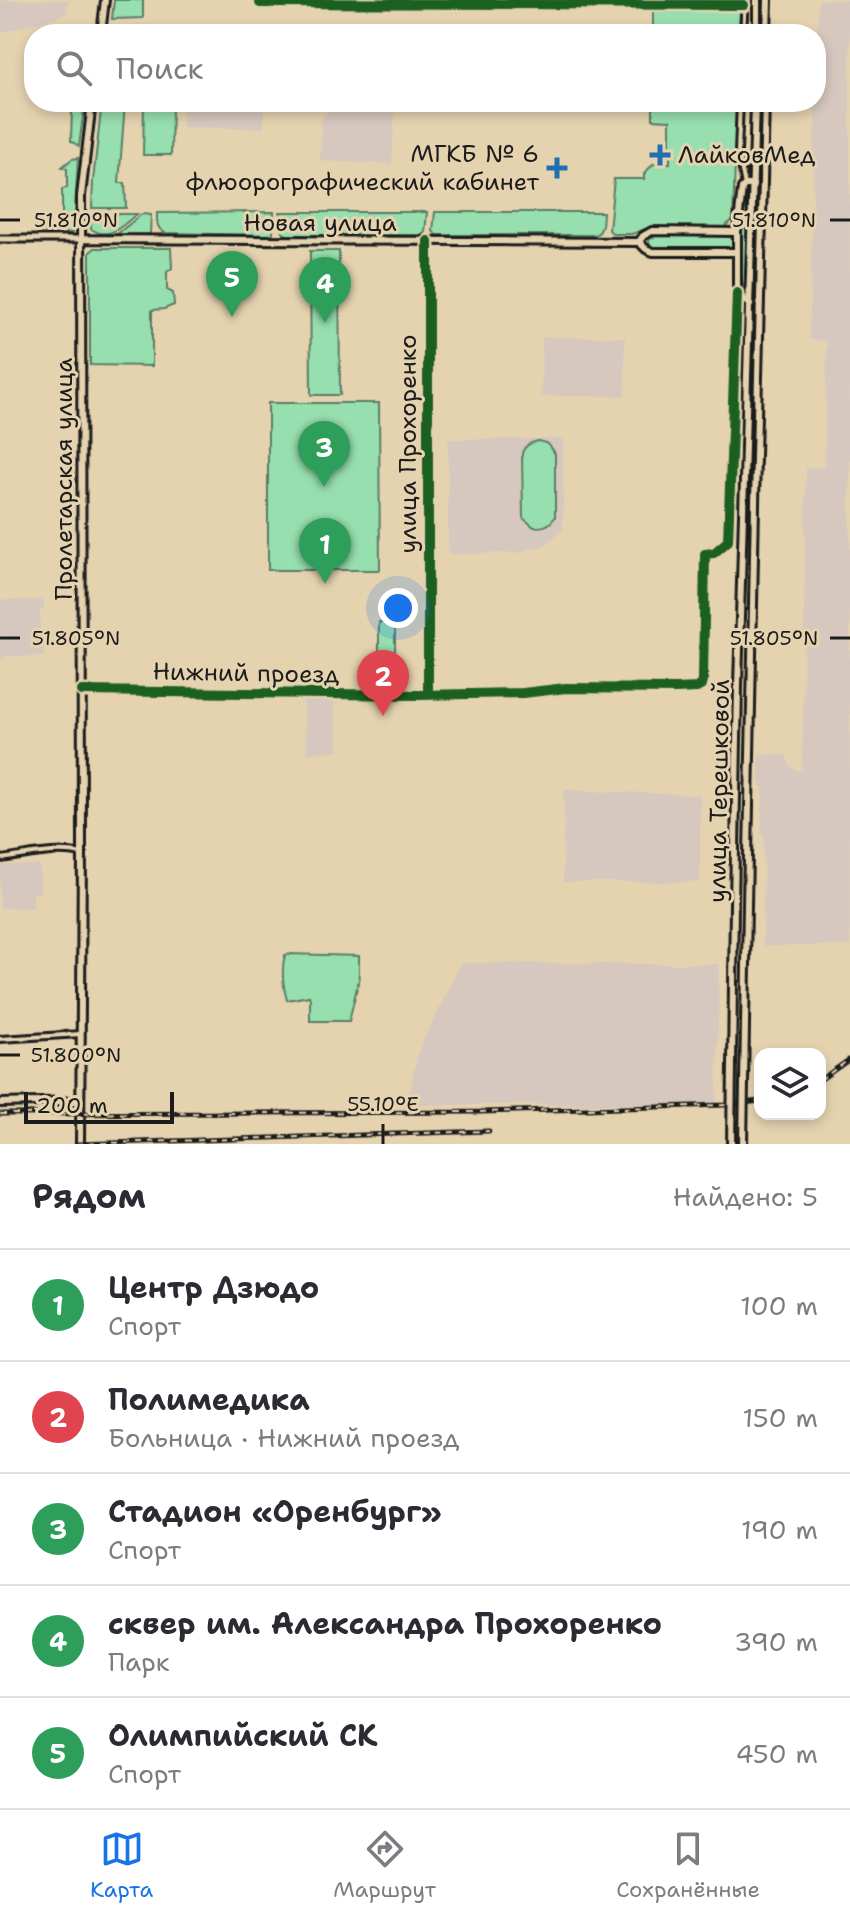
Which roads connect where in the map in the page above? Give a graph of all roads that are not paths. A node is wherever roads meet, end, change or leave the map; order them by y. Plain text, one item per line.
1 (105, 0) edge
2 (757, 0) edge
3 (768, 0) edge
4 (260, 3) dead end
5 (744, 3) edge
6 (102, 24) edge
7 (743, 24) edge
8 (757, 24) edge
9 (767, 24) edge
10 (91, 112) edge
11 (740, 112) edge
12 (754, 112) edge
13 (765, 112) edge
14 (749, 185) junction
15 (763, 185) junction
16 (737, 232) junction
17 (0, 239) edge
18 (81, 239) junction
19 (428, 241) junction
20 (639, 242) junction
21 (737, 252) junction
22 (737, 293) junction
23 (750, 305) junction
24 (747, 410) junction
25 (757, 410) junction
26 (730, 483) junction
27 (745, 483) junction
28 (82, 691) junction
29 (428, 695) junction
30 (82, 854) junction
31 (0, 859) edge
32 (81, 1034) junction
33 (0, 1039) edge
34 (80, 1101) junction
35 (0, 1103) edge
36 (80, 1144) edge
37 (731, 1144) edge
38 (743, 1144) edge

1 - 6 main road
2 - 8 main road
3 - 9 main road
4 - 5 street
5 - 7 street
10 - 18 main road, Пролетарская улица
11 - 14 street
12 - 14 main road, улица Терешковой
13 - 15 main road, улица Терешковой
14 - 15 main road
14 - 16 main road
14 - 23 main road, улица Терешковой
15 - 25 main road, улица Терешковой
16 - 20 main road, Новая улица
16 - 21 main road
17 - 18 street, Новая улица
18 - 19 main road, Новая улица
18 - 28 main road, Пролетарская улица
19 - 20 main road, Новая улица
19 - 29 street, улица Прохоренко
20 - 21 main road, Новая улица
21 - 22 main road
22 - 23 main road
22 - 26 street
23 - 24 main road, улица Терешковой
24 - 25 main road
24 - 27 main road, улица Терешковой
25 - 38 main road, улица Терешковой, bridge
26 - 27 street
26 - 29 street, Нижний проезд
27 - 37 main road, улица Терешковой, bridge
28 - 29 street, Нижний проезд
28 - 30 main road, Пролетарская улица
30 - 31 street
30 - 32 main road, Пролетарская улица
32 - 33 street
32 - 34 main road, Пролетарская улица
34 - 35 main road
34 - 36 main road, Пролетарская улица

